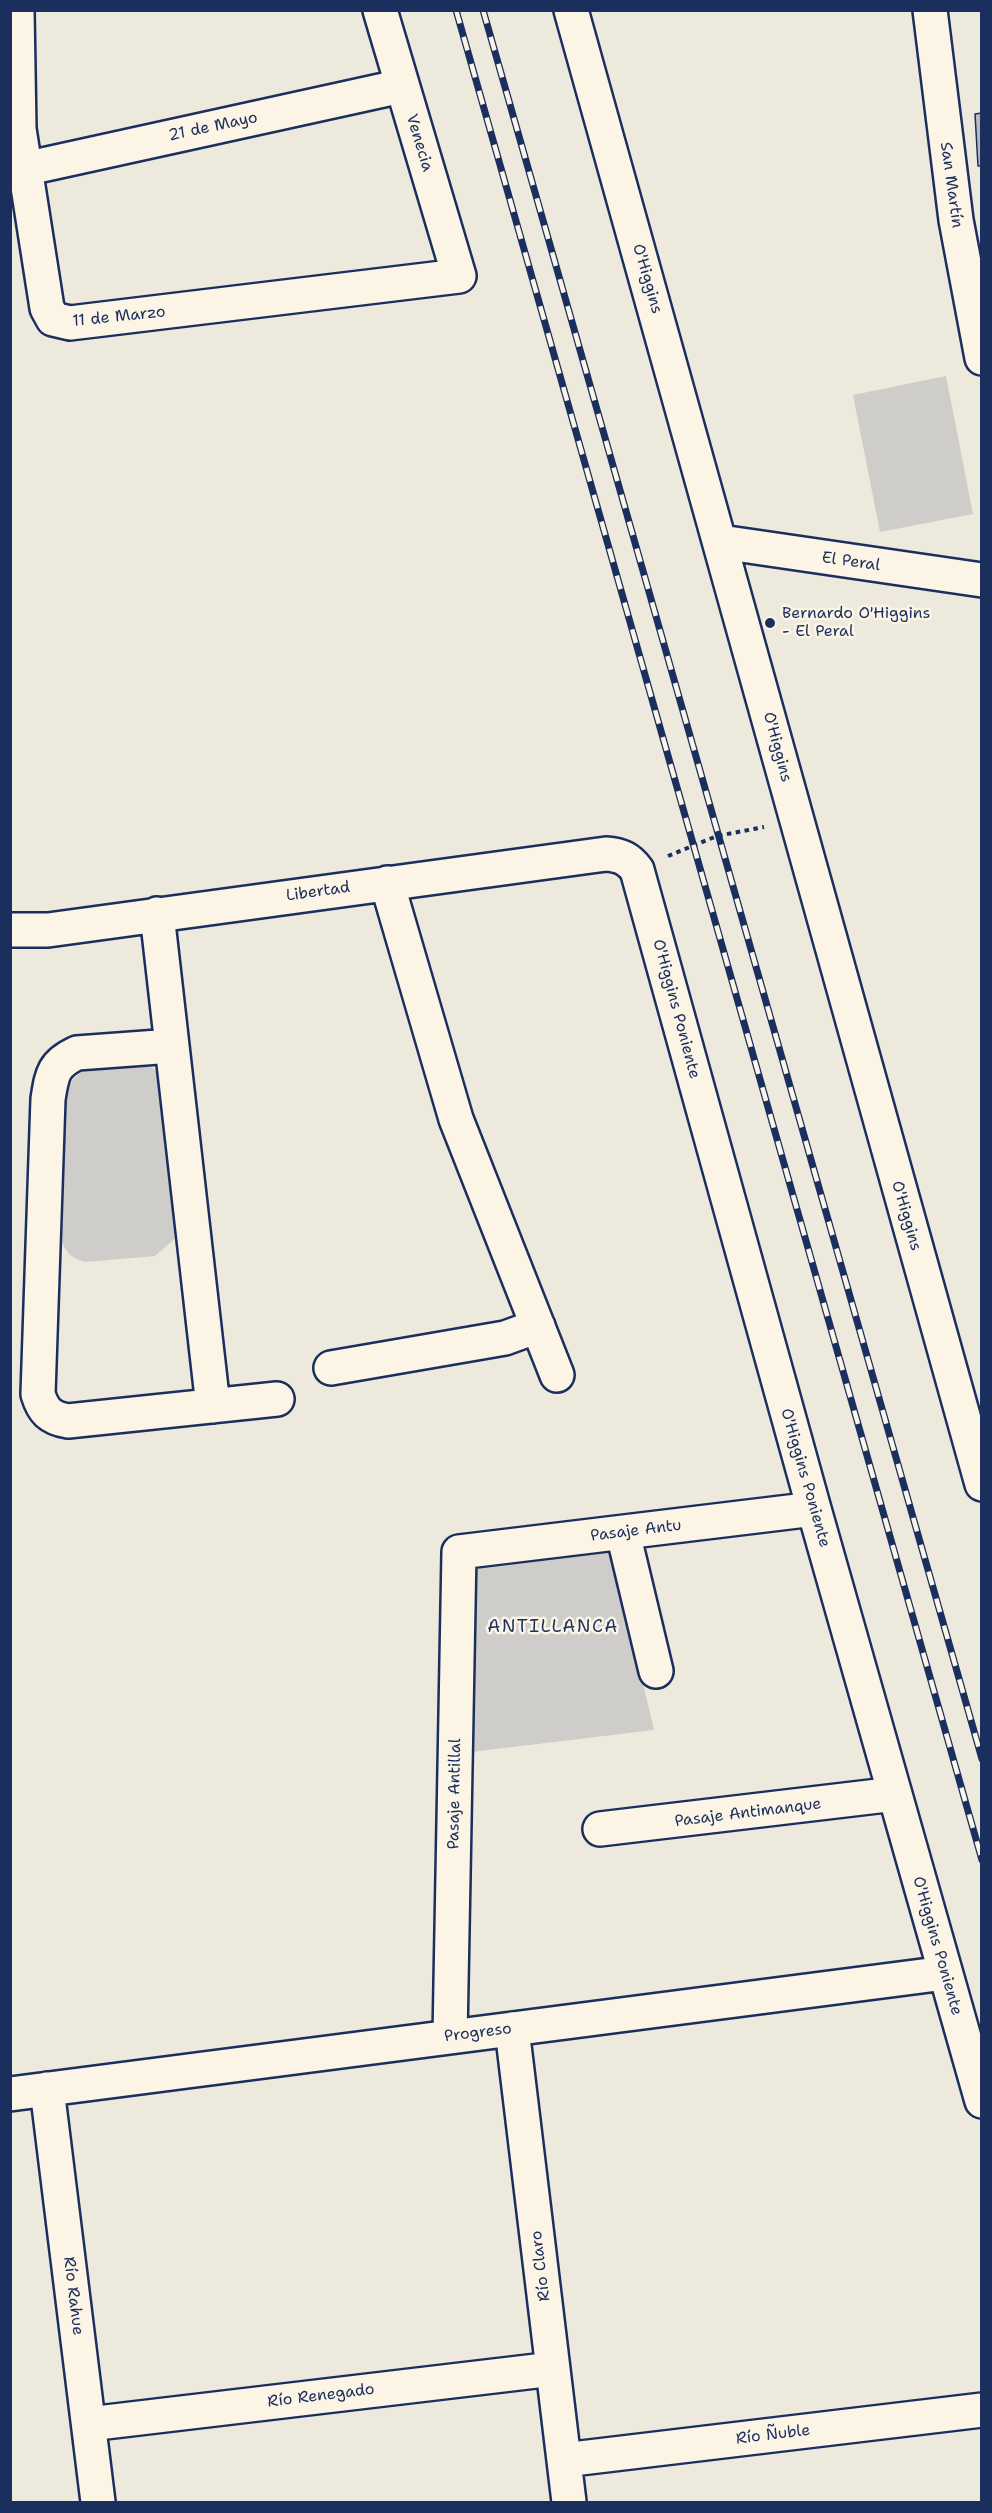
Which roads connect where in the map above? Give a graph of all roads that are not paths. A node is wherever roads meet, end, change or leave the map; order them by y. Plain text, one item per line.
1 (17, 10) edge
2 (380, 10) edge
3 (571, 10) edge
4 (930, 10) edge
5 (402, 86) junction
6 (24, 169) junction
7 (459, 276) joint
8 (981, 358) edge
9 (721, 542) junction
10 (981, 580) edge
11 (631, 864) joint
12 (387, 883) junction
13 (157, 914) junction
14 (10, 930) edge
15 (172, 1046) junction
16 (538, 1326) junction
17 (331, 1368) dead end
18 (557, 1375) dead end
19 (277, 1399) dead end
20 (213, 1406) junction
21 (972, 1418) edge
22 (981, 1484) edge
23 (814, 1509) junction
24 (623, 1533) junction
25 (459, 1552) joint
26 (656, 1671) dead end
27 (895, 1794) junction
28 (600, 1830) dead end
29 (945, 1973) junction
30 (512, 2029) junction
31 (450, 2037) junction
32 (47, 2089) junction
33 (10, 2094) edge
34 (981, 2101) edge
35 (553, 2369) junction
36 (981, 2410) edge
37 (88, 2424) junction
38 (564, 2460) junction
39 (98, 2502) edge
40 (569, 2502) edge

1 - 6 street, 11 de Marzo
2 - 5 street, Venecia
3 - 9 street, O'Higgins
4 - 8 street, San Martín
5 - 6 street, 21 de Mayo
5 - 7 street, Venecia
6 - 7 street, 11 de Marzo
9 - 10 street, El Peral
9 - 21 street, O'Higgins
11 - 12 street, Libertad
11 - 23 street, O'Higgins Poniente
12 - 13 street, Libertad
12 - 16 street
13 - 14 street, Libertad
13 - 15 street
15 - 20 street
15 - 20 street
16 - 17 street
16 - 18 street
19 - 20 street
21 - 22 street, O'Higgins
23 - 24 street, Pasaje Antu
23 - 27 street, O'Higgins Poniente
24 - 25 street, Pasaje Antu
24 - 26 street
25 - 31 street, Pasaje Antillal
27 - 28 street, Pasaje Antimanque
27 - 29 street, O'Higgins Poniente
29 - 30 street, Progreso
29 - 34 street, O'Higgins Poniente
30 - 31 street, Progreso
30 - 35 street, Río Claro
31 - 32 street, Progreso
32 - 33 street, Progreso
32 - 37 street, Río Rahue
35 - 37 street, Río Renegado
35 - 38 street, Río Claro
36 - 38 street, Río Ñuble
37 - 39 street, Río Rahue
38 - 40 street, Río Claro

